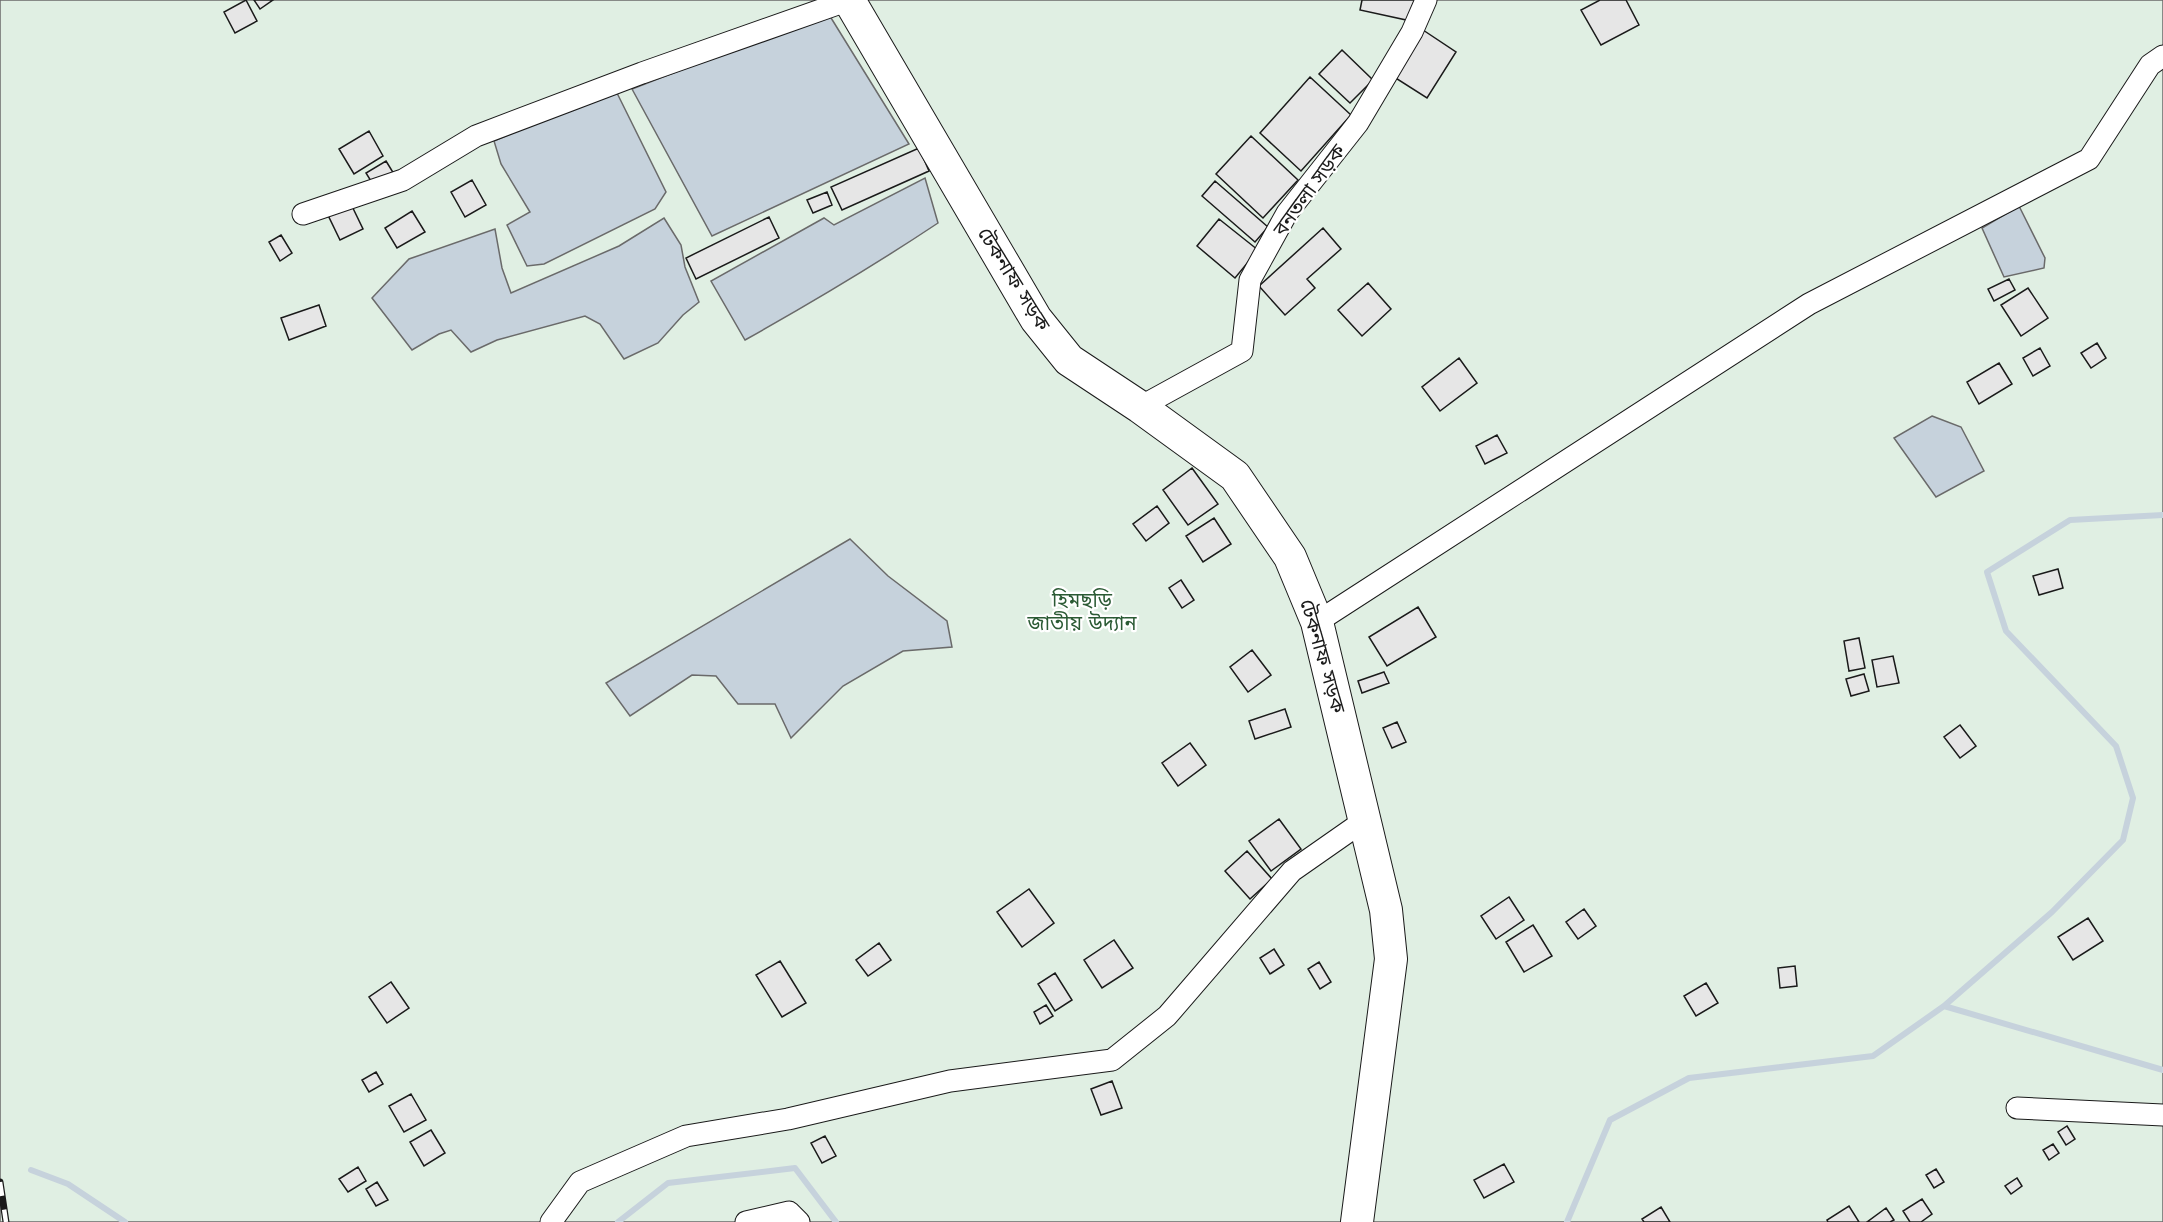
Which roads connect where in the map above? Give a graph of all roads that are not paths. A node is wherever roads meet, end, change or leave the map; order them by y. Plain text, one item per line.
1 (849, 0) edge
2 (1425, 0) edge
3 (2163, 56) edge
4 (303, 214) dead end
5 (1140, 407) junction
6 (1317, 622) junction
7 (1365, 820) junction
8 (2017, 1108) dead end
9 (2163, 1115) edge
10 (551, 1222) edge
11 (746, 1222) edge
12 (799, 1222) edge
13 (1357, 1222) edge

1 - 4 street
1 - 5 highway, টেকনাফ সড়ক
2 - 5 street, বনতলা সড়ক
3 - 6 street
5 - 6 highway, টেকনাফ সড়ক
6 - 7 highway, টেকনাফ সড়ক
7 - 10 street
7 - 13 highway, টেকনাফ সড়ক
8 - 9 street
11 - 12 street

